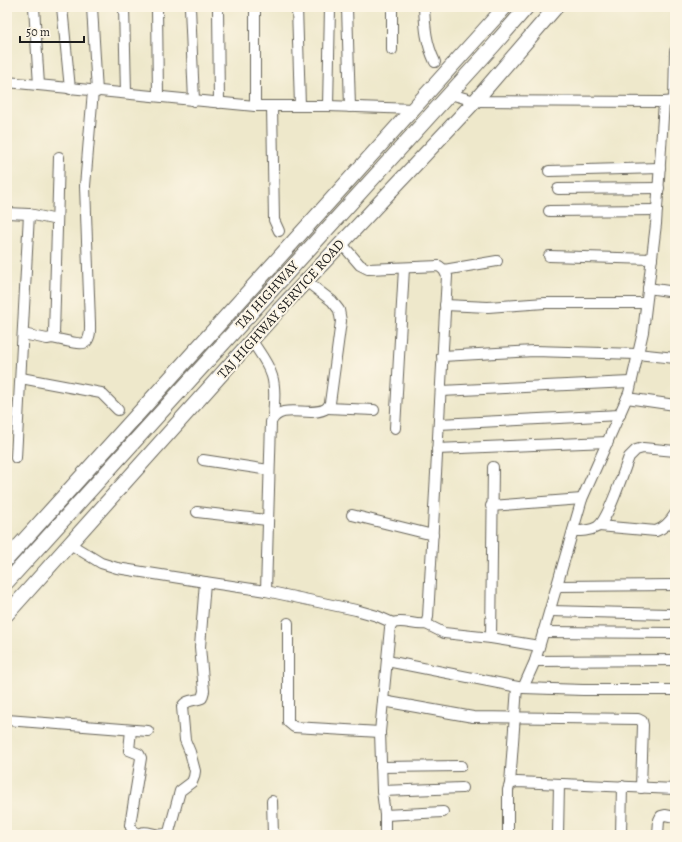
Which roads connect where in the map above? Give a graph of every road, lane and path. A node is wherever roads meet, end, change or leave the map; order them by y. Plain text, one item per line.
1 (34, 7) edge
2 (62, 7) edge
3 (92, 7) edge
4 (124, 7) edge
5 (157, 7) edge
6 (190, 7) edge
7 (218, 7) edge
8 (256, 7) edge
9 (297, 7) edge
10 (330, 7) edge
11 (348, 7) edge
12 (392, 7) edge
13 (424, 7) edge
14 (505, 7) edge
15 (527, 7) edge
16 (556, 7) edge
17 (392, 50) dead end
18 (675, 51) edge
19 (435, 62) dead end
20 (7, 82) edge
21 (39, 85) junction
22 (70, 89) junction
23 (95, 91) junction
24 (126, 93) junction
25 (450, 94) junction
26 (158, 96) junction
27 (194, 100) junction
28 (476, 101) junction
29 (671, 102) edge
30 (219, 103) junction
31 (255, 106) junction
32 (272, 106) junction
33 (300, 106) junction
34 (328, 106) junction
35 (350, 107) junction
36 (414, 109) junction
37 (59, 157) dead end
38 (660, 168) junction
39 (549, 170) dead end
40 (658, 188) junction
41 (558, 189) dead end
42 (657, 210) junction
43 (549, 211) dead end
44 (7, 213) edge
45 (29, 214) junction
46 (57, 220) junction
47 (278, 231) dead end
48 (341, 243) junction
49 (549, 256) dead end
50 (652, 259) junction
51 (496, 261) dead end
52 (404, 268) junction
53 (444, 270) junction
54 (306, 281) junction
55 (648, 288) junction
56 (675, 292) edge
57 (646, 303) junction
58 (445, 305) junction
59 (23, 334) junction
60 (52, 338) junction
61 (252, 341) junction
62 (637, 354) junction
63 (442, 356) junction
64 (675, 358) edge
65 (20, 378) junction
66 (630, 382) junction
67 (440, 391) junction
68 (627, 398) junction
69 (675, 404) edge
70 (327, 408) junction
71 (118, 410) dead end
72 (374, 410) dead end
73 (620, 415) junction
74 (274, 417) junction
75 (439, 424) junction
76 (395, 428) dead end
77 (608, 442) junction
78 (438, 449) junction
79 (675, 451) edge
80 (16, 458) dead end
81 (203, 460) dead end
82 (493, 467) dead end
83 (269, 470) junction
84 (582, 499) junction
85 (491, 506) junction
86 (197, 512) dead end
87 (675, 514) edge
88 (352, 515) dead end
89 (268, 520) junction
90 (599, 526) junction
91 (573, 531) junction
92 (433, 535) junction
93 (70, 544) junction
94 (7, 559) edge
95 (7, 582) edge
96 (205, 582) junction
97 (675, 585) edge
98 (558, 586) junction
99 (266, 590) junction
100 (550, 611) junction
101 (7, 614) edge
102 (669, 614) dead end
103 (288, 623) dead end
104 (393, 623) junction
105 (426, 624) junction
106 (543, 632) junction
107 (675, 633) edge
108 (490, 638) junction
109 (539, 646) junction
110 (675, 660) edge
111 (387, 661) junction
112 (535, 661) junction
113 (520, 688) junction
114 (675, 690) edge
115 (383, 701) junction
116 (514, 717) junction
117 (7, 720) edge
118 (131, 730) junction
119 (148, 731) dead end
120 (380, 732) junction
121 (461, 766) dead end
122 (381, 767) junction
123 (510, 784) junction
124 (559, 784) junction
125 (622, 786) junction
126 (462, 788) dead end
127 (641, 788) junction
128 (675, 790) edge
129 (382, 791) junction
130 (272, 802) dead end
131 (443, 812) dead end
132 (385, 815) junction
133 (675, 817) edge
134 (135, 835) edge
135 (273, 835) edge
136 (385, 835) edge
137 (508, 835) edge
138 (558, 835) edge
139 (621, 835) edge
140 (658, 835) edge

1 - 21 street
2 - 22 street
3 - 23 street
4 - 24 street
5 - 26 street
6 - 27 street
7 - 30 street
8 - 31 street
9 - 33 street
10 - 34 street
11 - 35 street
12 - 17 street
13 - 19 street
14 - 36 main road
15 - 25 main road, TAJ HIGHWAY
16 - 28 main road, TAJ HIGHWAY SERVICE ROAD
18 - 29 street
20 - 21 street
21 - 22 street
22 - 23 street
23 - 24 street
23 - 60 street
24 - 26 street
25 - 28 street
25 - 95 main road, TAJ HIGHWAY
26 - 27 street
27 - 30 street
28 - 29 street
28 - 48 main road, TAJ HIGHWAY SERVICE ROAD
29 - 38 street
30 - 31 street
31 - 32 street
32 - 33 street
32 - 47 street
33 - 34 street
34 - 35 street
35 - 36 street
36 - 94 main road
37 - 46 street
38 - 39 street
38 - 40 street
40 - 41 street
40 - 42 street
42 - 43 street
42 - 50 street
44 - 45 street
45 - 46 street
45 - 59 street
46 - 60 street
48 - 52 street
48 - 54 main road, TAJ HIGHWAY SERVICE ROAD
49 - 50 street
50 - 55 street
51 - 53 street
52 - 53 street
52 - 76 street
53 - 58 street
54 - 61 main road, TAJ HIGHWAY SERVICE ROAD
54 - 70 street
55 - 56 street
55 - 57 street
57 - 58 street
57 - 62 street
58 - 63 street
59 - 60 street
59 - 65 street
61 - 74 street
61 - 93 main road, TAJ HIGHWAY SERVICE ROAD
62 - 63 street
62 - 64 street
62 - 66 street
63 - 67 street
65 - 71 street
65 - 80 street
66 - 67 street
66 - 68 street
67 - 75 street
68 - 69 street
68 - 73 street
70 - 72 street
70 - 74 street
73 - 75 street
73 - 77 street
74 - 83 street
75 - 78 street
77 - 78 street
77 - 84 street
78 - 92 street
79 - 90 street
81 - 83 street
82 - 85 street
83 - 89 street
84 - 85 street
84 - 91 street
85 - 108 street
86 - 89 street
87 - 90 street
88 - 92 street
89 - 99 street
90 - 91 street
91 - 98 street
92 - 105 street
93 - 96 street
93 - 101 main road, TAJ HIGHWAY SERVICE ROAD
96 - 99 street
96 - 134 street
97 - 98 street
98 - 100 street
99 - 104 street
100 - 102 street
100 - 106 street
103 - 120 street
104 - 105 street
104 - 111 street
105 - 108 street
106 - 107 street
106 - 109 street
108 - 109 street
109 - 112 street
110 - 112 street
111 - 113 street
111 - 115 street
112 - 113 street
113 - 114 street
113 - 116 street
115 - 116 street
115 - 120 street
116 - 123 street
116 - 127 street
117 - 118 street
118 - 119 street
118 - 134 street
120 - 122 street
121 - 122 street
122 - 129 street
123 - 124 street
123 - 137 street
124 - 125 street
124 - 138 street
125 - 127 street
125 - 139 street
126 - 129 street
127 - 128 street
129 - 132 street
130 - 135 street
131 - 132 street
132 - 136 street
133 - 140 street

